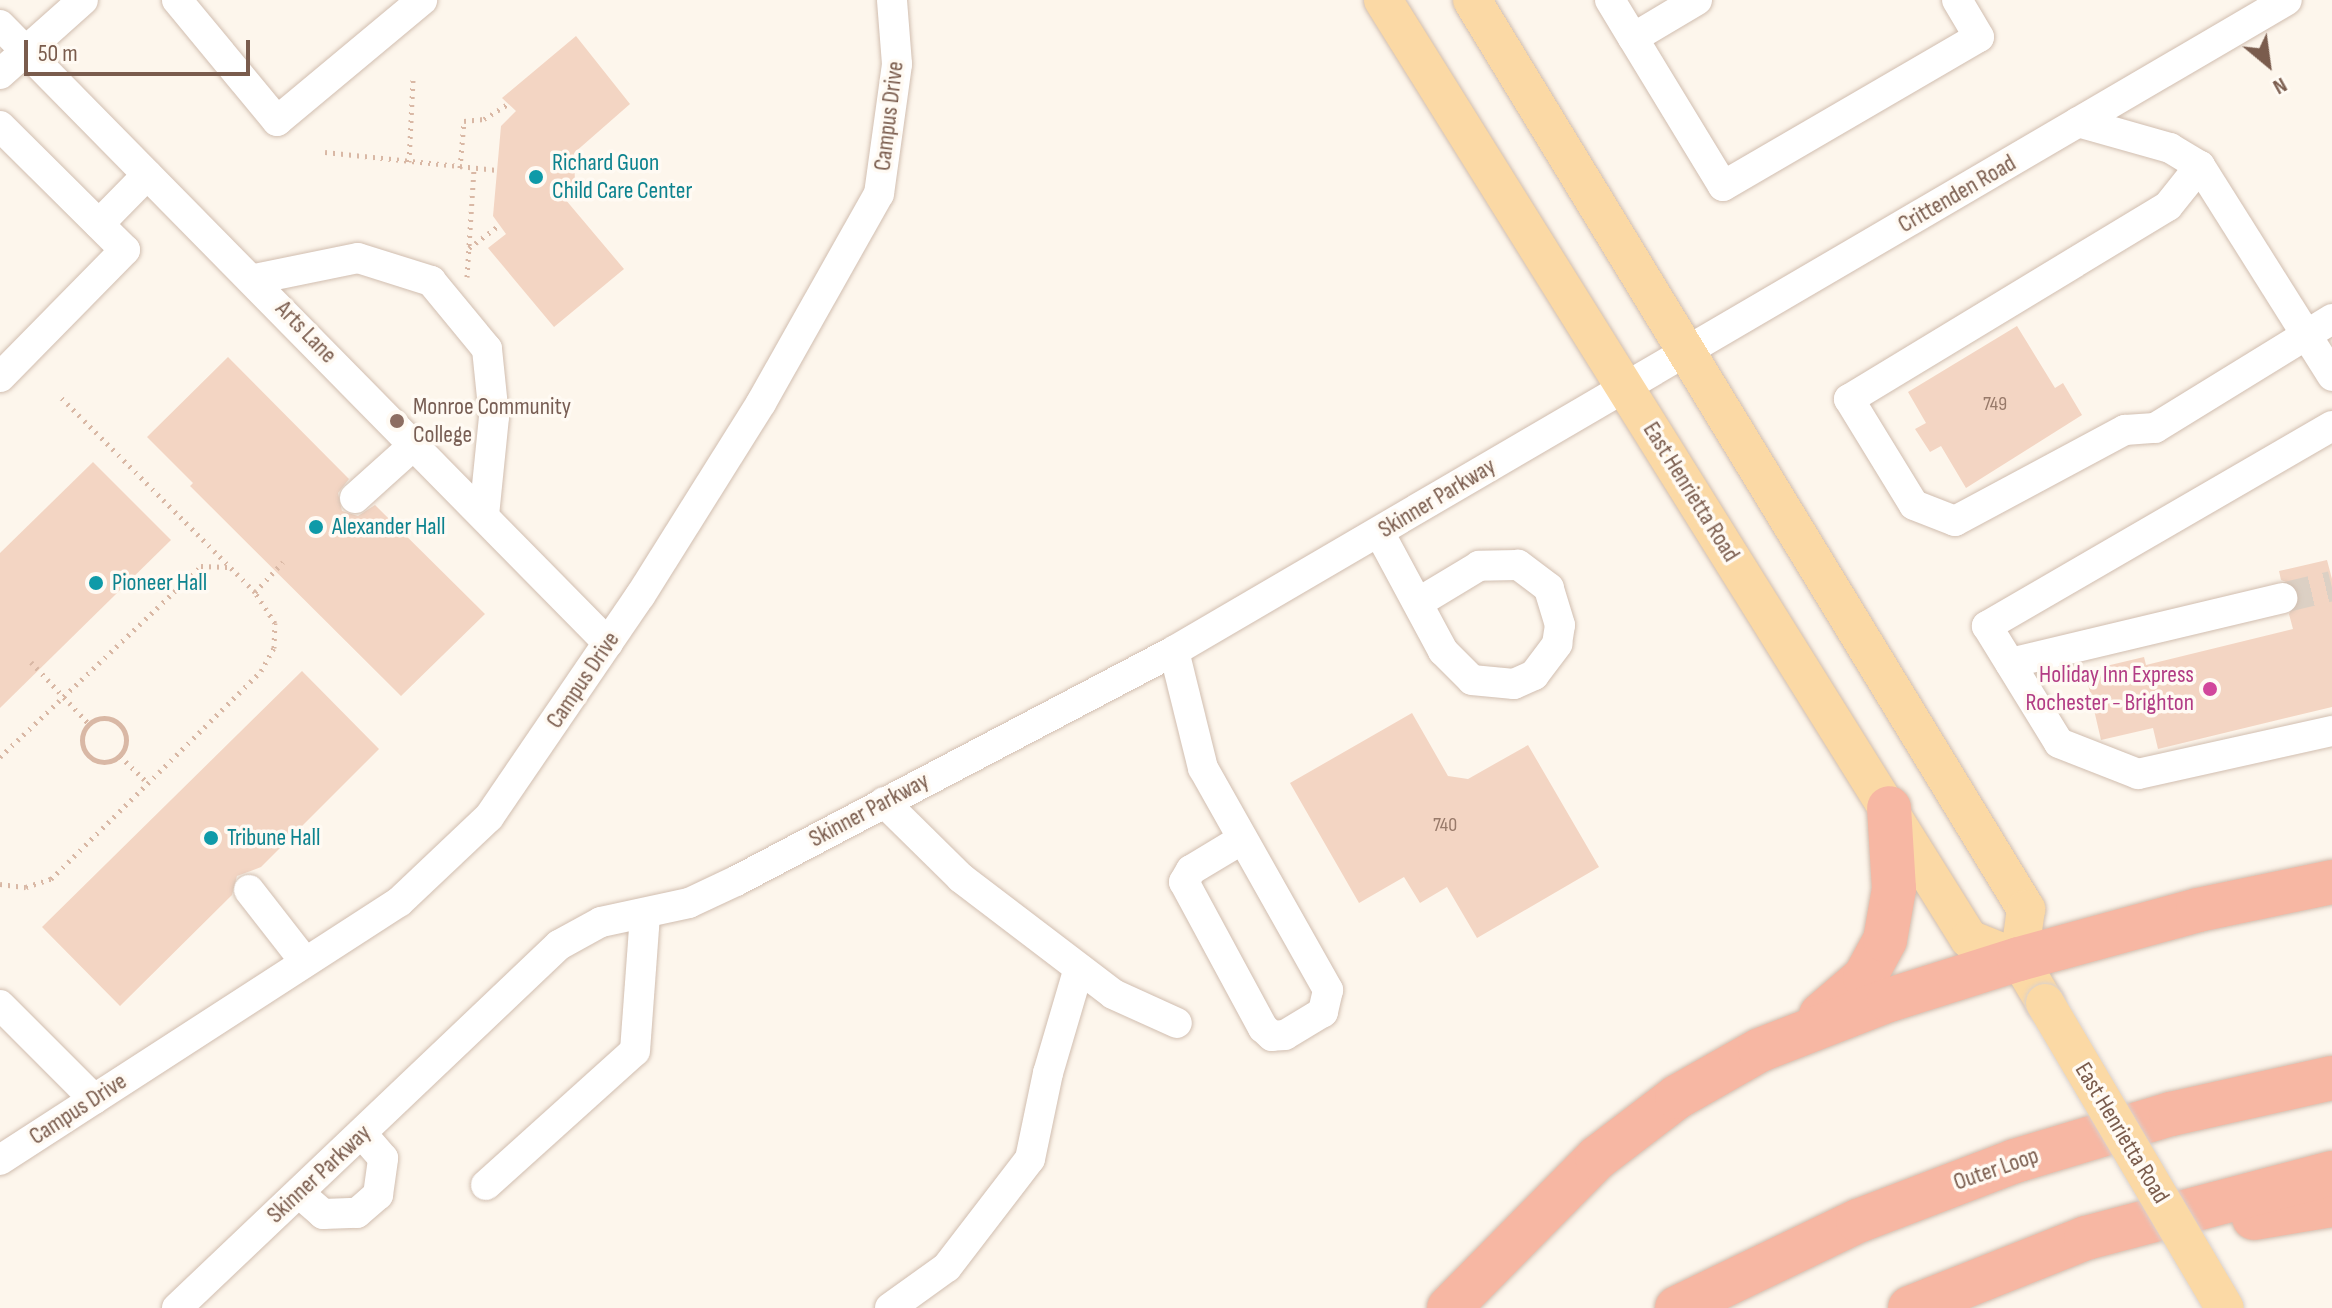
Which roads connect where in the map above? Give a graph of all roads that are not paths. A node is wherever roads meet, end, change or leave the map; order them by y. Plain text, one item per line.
1 (83, 0) edge
2 (177, 0) edge
3 (422, 0) edge
4 (892, 0) edge
5 (1383, 0) edge
6 (1472, 0) edge
7 (1610, 0) edge
8 (1697, 0) edge
9 (1957, 0) edge
10 (2287, 0) edge
11 (0, 25) edge
12 (1633, 38) junction
13 (25, 50) junction
14 (0, 74) edge
15 (2078, 122) junction
16 (0, 126) edge
17 (2200, 166) junction
18 (147, 175) junction
19 (99, 224) junction
20 (255, 279) junction
21 (2320, 327) edge
22 (1690, 351) junction
23 (2332, 376) edge
24 (0, 377) edge
25 (1626, 387) junction
26 (2332, 426) edge
27 (415, 444) junction
28 (355, 498) dead end
29 (484, 515) junction
30 (1379, 532) junction
31 (2282, 598) tunnel mouth
32 (1419, 602) junction
33 (608, 643) junction
34 (1174, 651) junction
35 (2010, 663) junction
36 (2332, 731) edge
37 (884, 802) junction
38 (1889, 808) junction
39 (1241, 840) junction
40 (2332, 882) edge
41 (249, 890) dead end
42 (645, 916) junction
43 (2019, 959) junction
44 (305, 962) junction
45 (1079, 968) junction
46 (0, 1005) edge
47 (1177, 1023) dead end
48 (1760, 1050) junction
49 (2332, 1078) edge
50 (94, 1099) junction
51 (362, 1134) junction
52 (0, 1160) edge
53 (2332, 1173) edge
54 (486, 1185) dead end
55 (299, 1193) junction
56 (2332, 1205) edge
57 (177, 1308) edge
58 (890, 1308) edge
59 (1449, 1308) edge
60 (1677, 1308) edge
61 (1910, 1308) edge
62 (1928, 1308) edge
63 (2225, 1308) edge

1 - 13 street
2 - 3 street
4 - 33 street, Campus Drive
5 - 25 main road, East Henrietta Road
6 - 22 main road
7 - 12 street
8 - 12 street
9 - 12 street
10 - 15 street, Crittenden Road
11 - 13 street, Arts Lane
13 - 14 street
13 - 18 street, Arts Lane
15 - 17 street
15 - 22 street, Crittenden Road
16 - 19 street
17 - 21 street
17 - 21 street
18 - 19 street
18 - 20 street, Arts Lane
19 - 24 street
20 - 27 street, Arts Lane
20 - 29 street
21 - 23 street
22 - 25 street, Crittenden Road
22 - 43 main road
25 - 30 street, Skinner Parkway
25 - 38 main road, East Henrietta Road
26 - 35 street
27 - 28 street
27 - 29 street, Arts Lane
29 - 33 street, Arts Lane
30 - 32 street
30 - 34 street, Skinner Parkway
31 - 35 street
32 - 32 street
33 - 44 street, Campus Drive
34 - 37 street, Skinner Parkway
34 - 39 street
35 - 36 street
37 - 42 street, Skinner Parkway
37 - 45 street
38 - 43 main road, East Henrietta Road
38 - 48 highway
39 - 39 street
40 - 43 highway
41 - 44 street
42 - 51 street, Skinner Parkway
42 - 54 street
43 - 48 highway
43 - 63 main road, East Henrietta Road, bridge
44 - 50 street, Campus Drive
45 - 47 street
45 - 58 street
46 - 50 street
48 - 59 highway
49 - 60 highway, Outer Loop
50 - 52 street, Campus Drive
51 - 55 street, Skinner Parkway
51 - 55 street
53 - 61 highway
55 - 57 street, Skinner Parkway
56 - 62 highway

